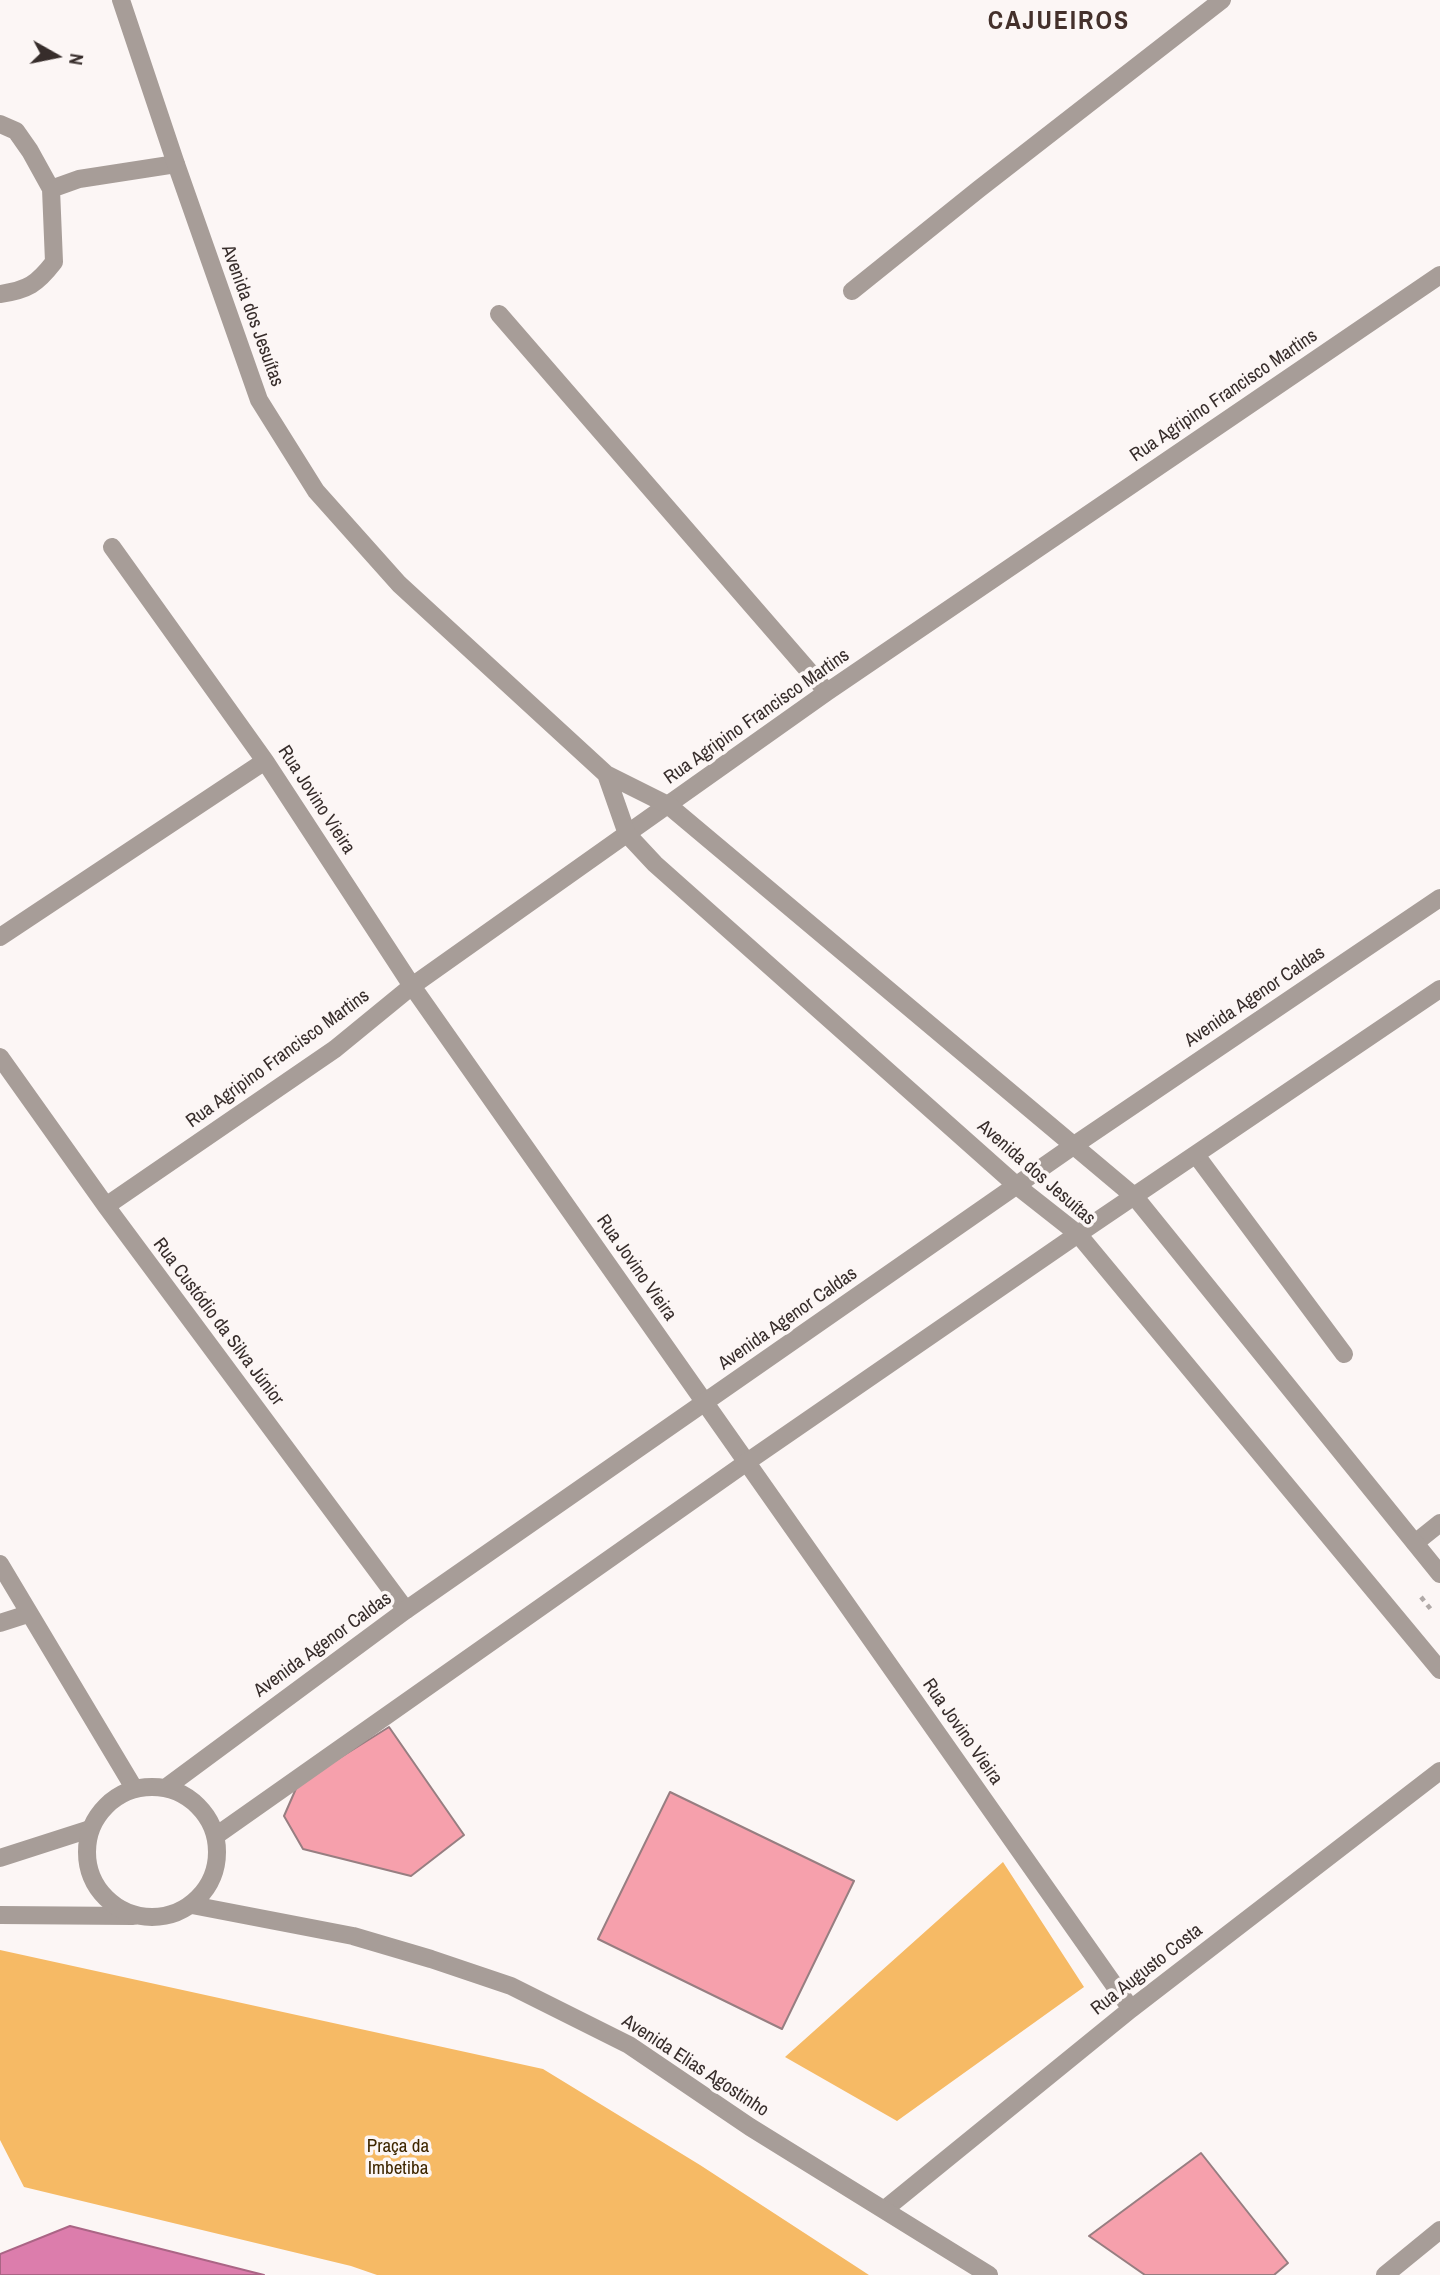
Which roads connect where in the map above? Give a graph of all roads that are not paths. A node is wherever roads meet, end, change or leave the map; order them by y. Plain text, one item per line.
1 (121, 0) edge
2 (1222, 0) edge
3 (0, 124) edge
4 (176, 164) junction
5 (51, 189) junction
6 (1440, 275) edge
7 (852, 291) dead end
8 (0, 295) edge
9 (499, 314) dead end
10 (112, 547) dead end
11 (827, 692) junction
12 (265, 761) junction
13 (606, 774) junction
14 (668, 805) junction
15 (627, 834) junction
16 (1440, 898) edge
17 (0, 937) edge
18 (412, 986) junction
19 (1440, 989) edge
20 (0, 1057) edge
21 (1073, 1146) junction
22 (1196, 1155) junction
23 (1017, 1186) junction
24 (1135, 1197) junction
25 (106, 1206) junction
26 (1078, 1234) junction
27 (1345, 1354) dead end
28 (704, 1402) junction
29 (747, 1462) junction
30 (1440, 1522) edge
31 (1415, 1543) junction
32 (0, 1564) edge
33 (1440, 1574) edge
34 (406, 1610) junction
35 (28, 1614) junction
36 (0, 1623) edge
37 (1440, 1670) edge
38 (1440, 1771) edge
39 (168, 1786) junction
40 (134, 1787) junction
41 (90, 1829) junction
42 (217, 1835) junction
43 (0, 1858) edge
44 (192, 1905) junction
45 (0, 1915) edge
46 (133, 1916) junction
47 (1130, 2009) junction
48 (885, 2209) junction
49 (1440, 2230) edge
50 (989, 2275) edge
51 (1385, 2275) edge

1 - 4 street, Avenida dos Jesuítas
2 - 7 street
3 - 5 street
4 - 5 street
4 - 13 street, Avenida dos Jesuítas
5 - 8 street
6 - 11 street, Rua Agripino Francisco Martins
9 - 11 street
10 - 12 street, Rua Jovino Vieira
11 - 14 street, Rua Agripino Francisco Martins
12 - 17 street
12 - 18 street, Rua Jovino Vieira
13 - 14 street, Avenida dos Jesuítas
13 - 15 street, Avenida dos Jesuítas
14 - 15 street, Rua Agripino Francisco Martins
14 - 21 street, Avenida dos Jesuítas
15 - 18 street, Rua Agripino Francisco Martins
15 - 23 street, Avenida dos Jesuítas
16 - 21 street, Avenida Agenor Caldas
18 - 25 street, Rua Agripino Francisco Martins
18 - 28 street, Rua Jovino Vieira
19 - 22 street
20 - 25 street, Rua Custódio da Silva Júnior
21 - 23 street, Avenida Agenor Caldas
21 - 24 street, Avenida dos Jesuítas
22 - 24 street
22 - 27 street
23 - 26 street, Avenida dos Jesuítas
23 - 28 street, Avenida Agenor Caldas
24 - 26 street
24 - 31 street, Avenida dos Jesuítas
25 - 34 street, Rua Custódio da Silva Júnior
26 - 29 street
26 - 37 street, Avenida dos Jesuítas
28 - 29 street, Rua Jovino Vieira
28 - 34 street, Avenida Agenor Caldas
29 - 42 street
29 - 47 street, Rua Jovino Vieira
30 - 31 street
31 - 33 street, Avenida dos Jesuítas
32 - 35 street
34 - 39 street, Avenida Agenor Caldas
35 - 36 street
35 - 40 street
38 - 47 street, Rua Augusto Costa
39 - 40 street
39 - 42 street
40 - 41 street
41 - 43 street
41 - 46 street
42 - 44 street
44 - 46 street
44 - 48 street, Avenida Elias Agostinho
45 - 46 street
47 - 48 street, Rua Augusto Costa
48 - 50 street, Avenida Elias Agostinho
49 - 51 street

